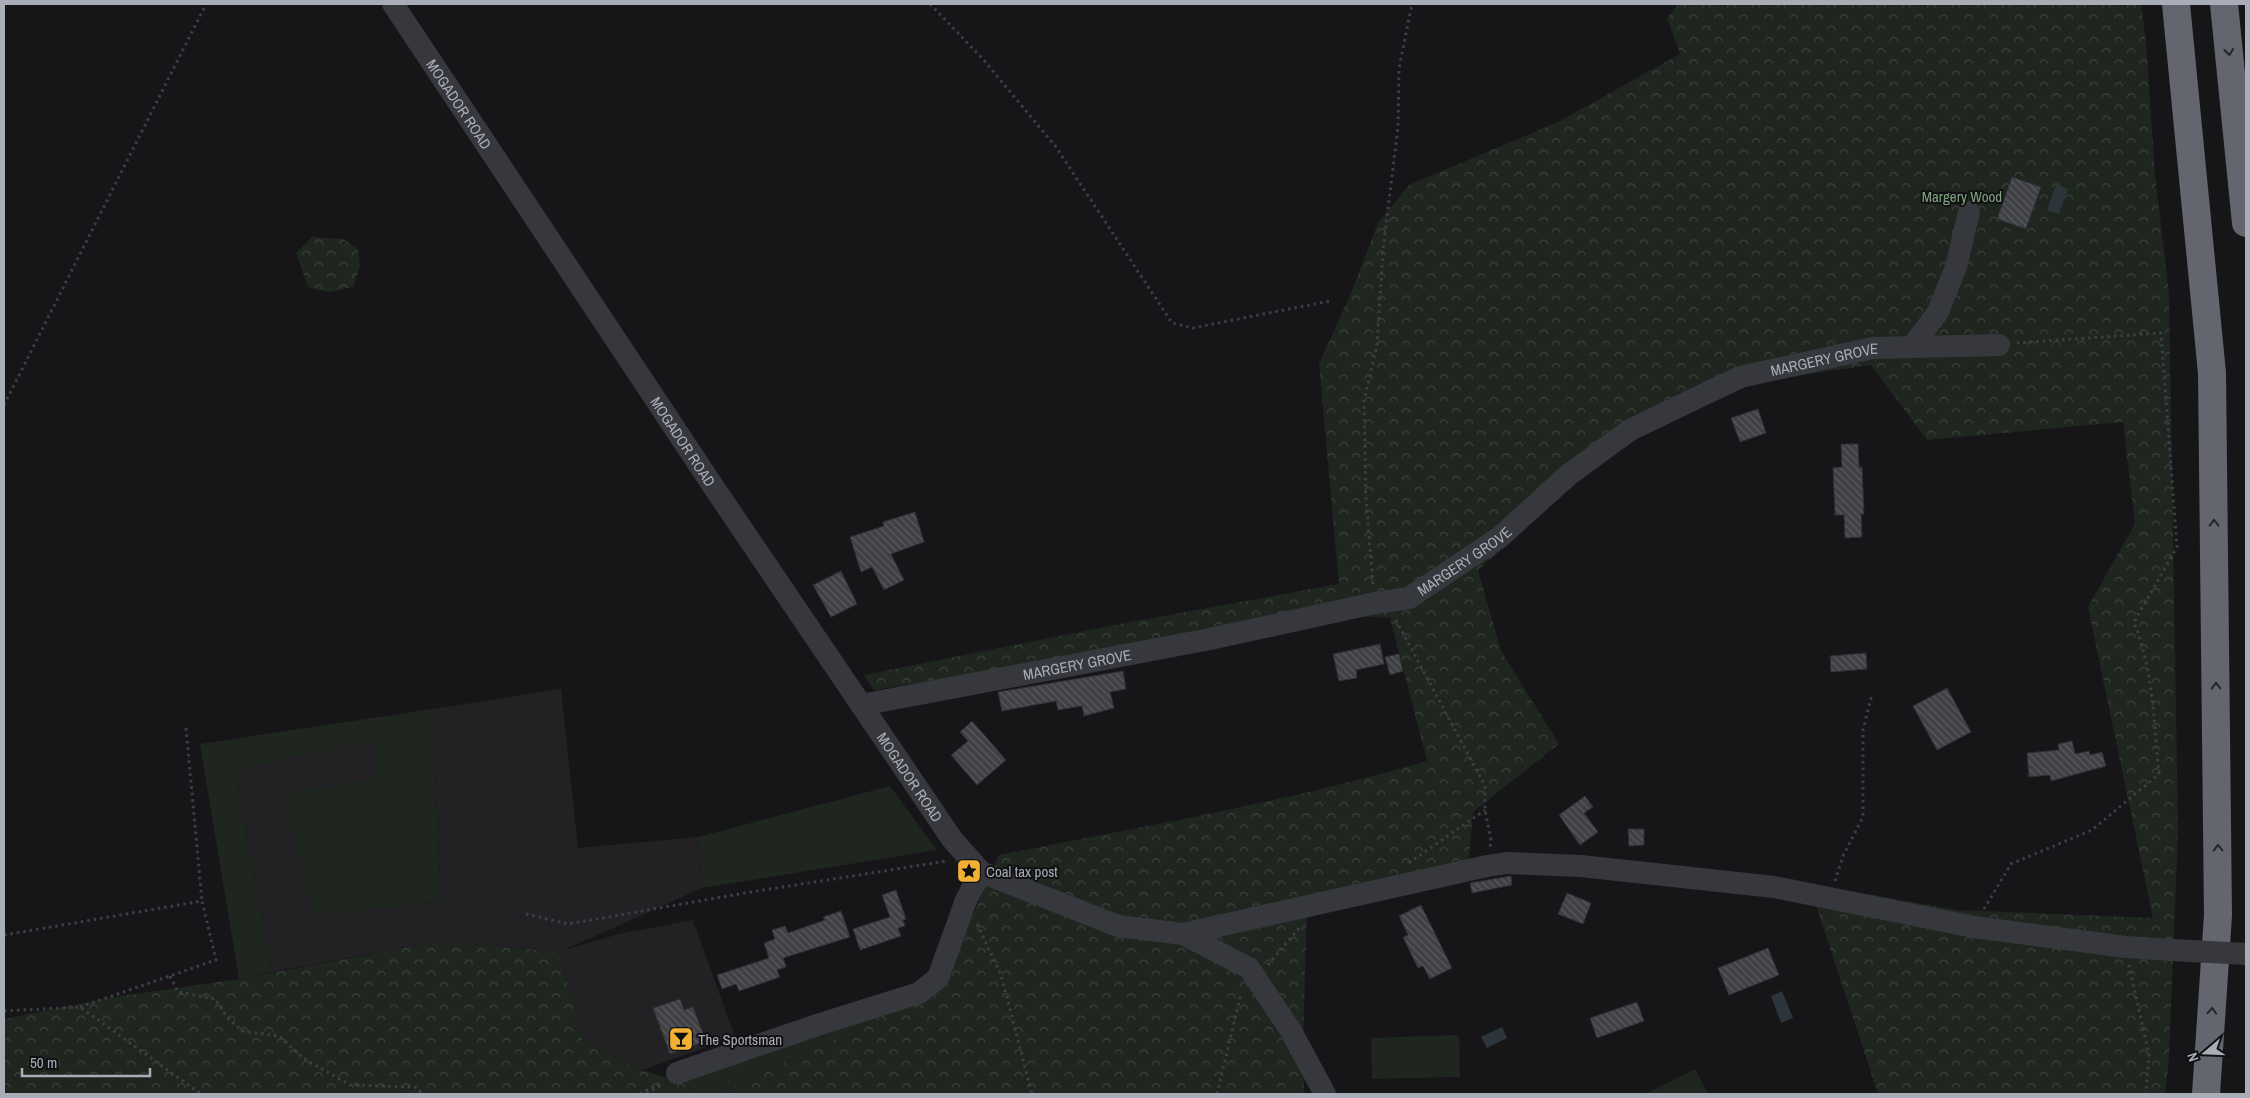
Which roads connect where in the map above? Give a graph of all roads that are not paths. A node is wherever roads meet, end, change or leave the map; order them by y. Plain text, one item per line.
1 (393, 4) edge
2 (2176, 4) edge
3 (2224, 4) edge
4 (1969, 212) dead end
5 (2246, 223) edge
6 (1999, 345) road end
7 (1912, 347) junction
8 (861, 705) junction
9 (976, 865) junction
10 (1183, 934) junction
11 (2246, 954) edge
12 (677, 1073) dead end
13 (1325, 1094) edge
14 (2206, 1094) edge

1 - 8 street, MOGADOR ROAD
14 -> 2 highway
3 -> 5 highway
4 - 7 street
6 - 7 street, MARGERY GROVE
7 - 8 street, MARGERY GROVE
8 - 9 street, MOGADOR ROAD
9 - 10 street
9 - 12 street
10 - 11 street, bridge
10 - 13 street

